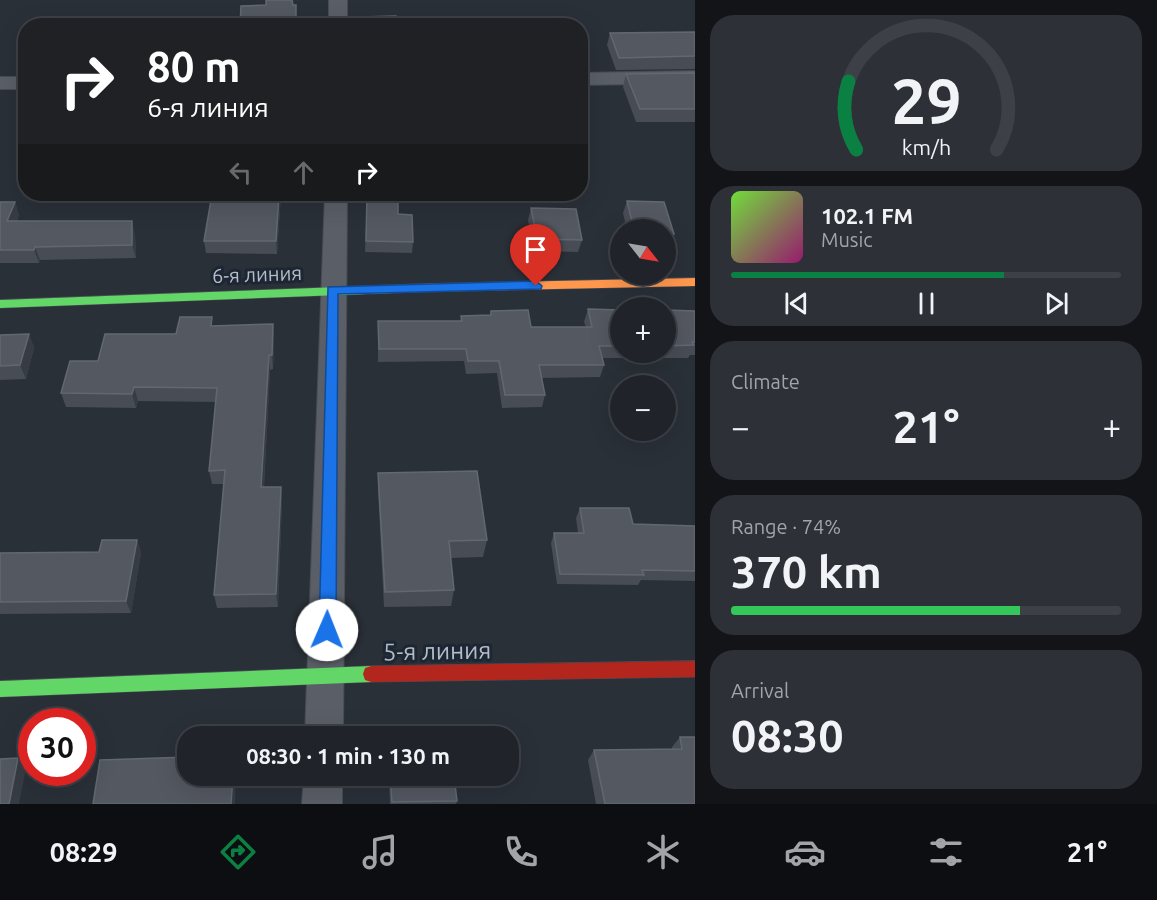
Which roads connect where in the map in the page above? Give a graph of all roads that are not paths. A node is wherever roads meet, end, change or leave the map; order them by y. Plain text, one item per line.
1 (338, 0) edge
2 (338, 18) edge
3 (695, 77) edge
4 (588, 79) edge
5 (0, 83) edge
6 (18, 83) edge
7 (336, 201) edge
8 (695, 282) edge
9 (332, 290) junction
10 (0, 304) edge
11 (695, 669) edge
12 (327, 675) junction
13 (0, 689) edge
14 (324, 726) edge
15 (323, 786) edge
16 (322, 804) edge

1 - 2 street
3 - 4 street
5 - 6 street
7 - 9 street
8 - 9 street, 6-я линия
9 - 10 street, 6-я линия
9 - 12 street
11 - 12 street, 5-я линия
12 - 13 street, 5-я линия
12 - 14 street
15 - 16 street

